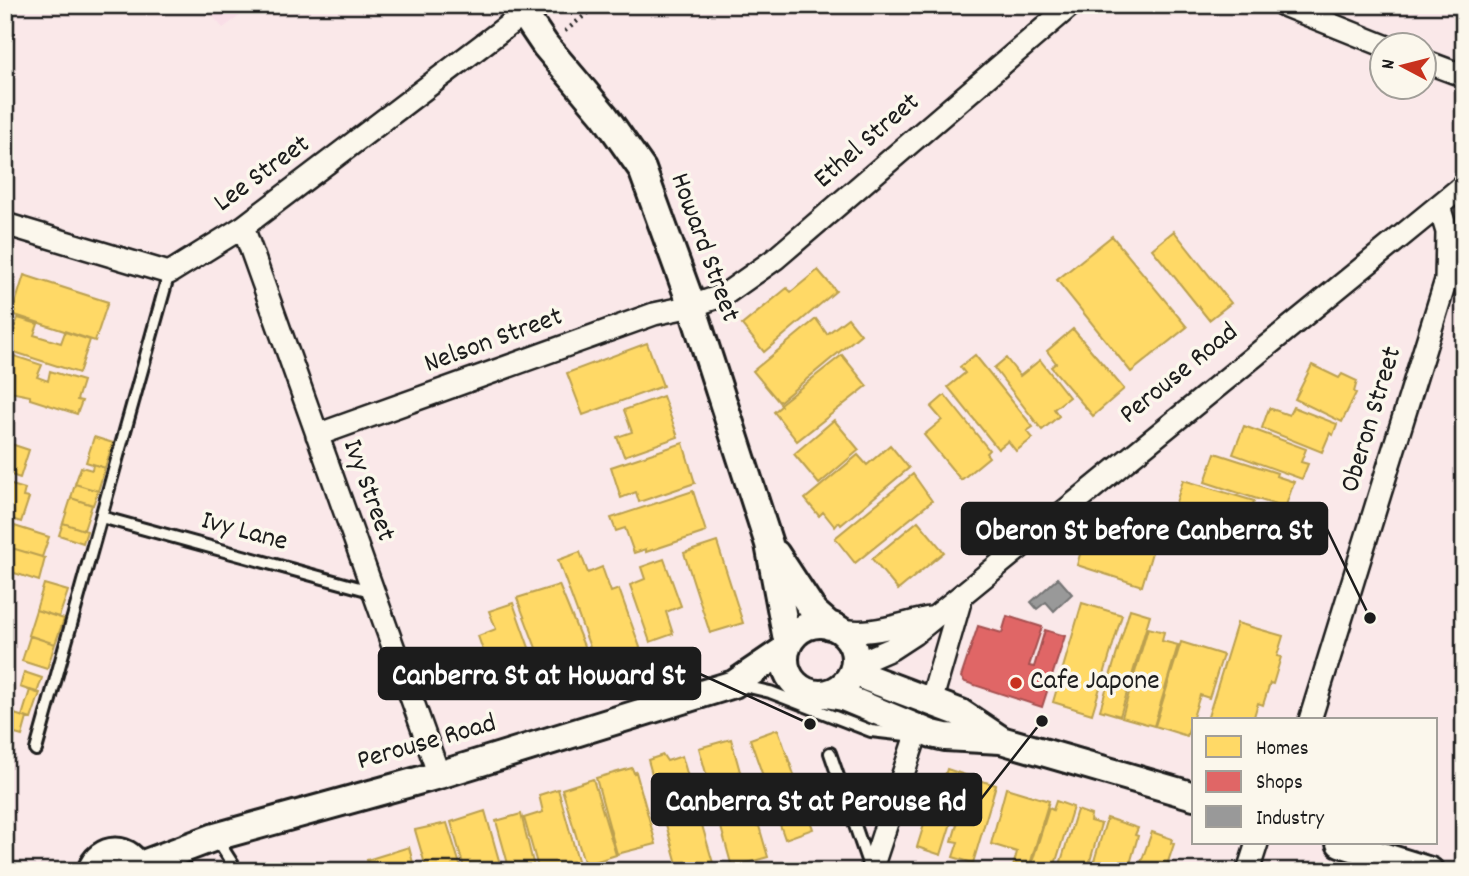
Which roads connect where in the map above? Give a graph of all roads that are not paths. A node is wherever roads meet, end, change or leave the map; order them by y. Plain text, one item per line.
1 (1071, 5) edge
2 (1283, 5) edge
3 (520, 9) edge
4 (1368, 39) edge
5 (1438, 66) edge
6 (1464, 76) edge
7 (1464, 185) edge
8 (1439, 206) junction
9 (5, 224) edge
10 (243, 227) junction
11 (169, 273) junction
12 (692, 306) junction
13 (317, 435) junction
14 (101, 517) junction
15 (769, 544) junction
16 (374, 592) junction
17 (962, 595) junction
18 (934, 617) junction
19 (833, 627) junction
20 (787, 647) junction
21 (854, 666) junction
22 (734, 684) junction
23 (797, 686) junction
24 (826, 694) junction
25 (931, 702) junction
26 (1311, 718) edge
27 (917, 732) junction
28 (1001, 740) junction
29 (36, 750) dead end
30 (831, 753) dead end
31 (439, 775) junction
32 (1192, 795) edge
33 (215, 837) junction
34 (1257, 844) edge
35 (1343, 844) edge
36 (139, 868) edge
37 (91, 871) edge
38 (237, 871) edge
39 (871, 871) edge
40 (1248, 871) edge
41 (1430, 871) edge

1 - 12 street, Ethel Street
2 - 4 street
3 - 10 street, Lee Street
3 - 12 street, Howard Street
5 - 6 street
7 - 8 street
8 - 17 street, Perouse Road
8 - 26 street, Oberon Street
9 - 11 street
10 - 11 street, Lee Street
10 - 13 street, Ivy Street
11 - 14 lane
12 - 13 street, Nelson Street
12 - 15 street, Howard Street
13 - 16 street, Ivy Street
14 - 16 lane, Ivy Lane
14 - 29 lane
15 - 19 street, Howard Street
15 - 20 street, Howard Street
16 - 31 street, Ivy Street
17 - 18 street, Perouse Road
17 - 25 street
18 - 19 street, Perouse Road
18 - 21 street, Perouse Road
19 - 20 street
19 - 21 street
20 - 22 street, Perouse Road
20 - 23 street
21 - 24 street
21 - 25 street
22 - 23 street, Perouse Road
22 - 27 lane
22 - 31 street, Perouse Road
23 - 24 street
24 - 27 street
25 - 27 street
25 - 28 street
27 - 28 street
27 - 39 street
28 - 32 street
30 - 39 lane
31 - 33 street, Perouse Road
33 - 36 street, Perouse Road
33 - 38 lane
34 - 40 street
35 - 41 street
36 - 37 street

